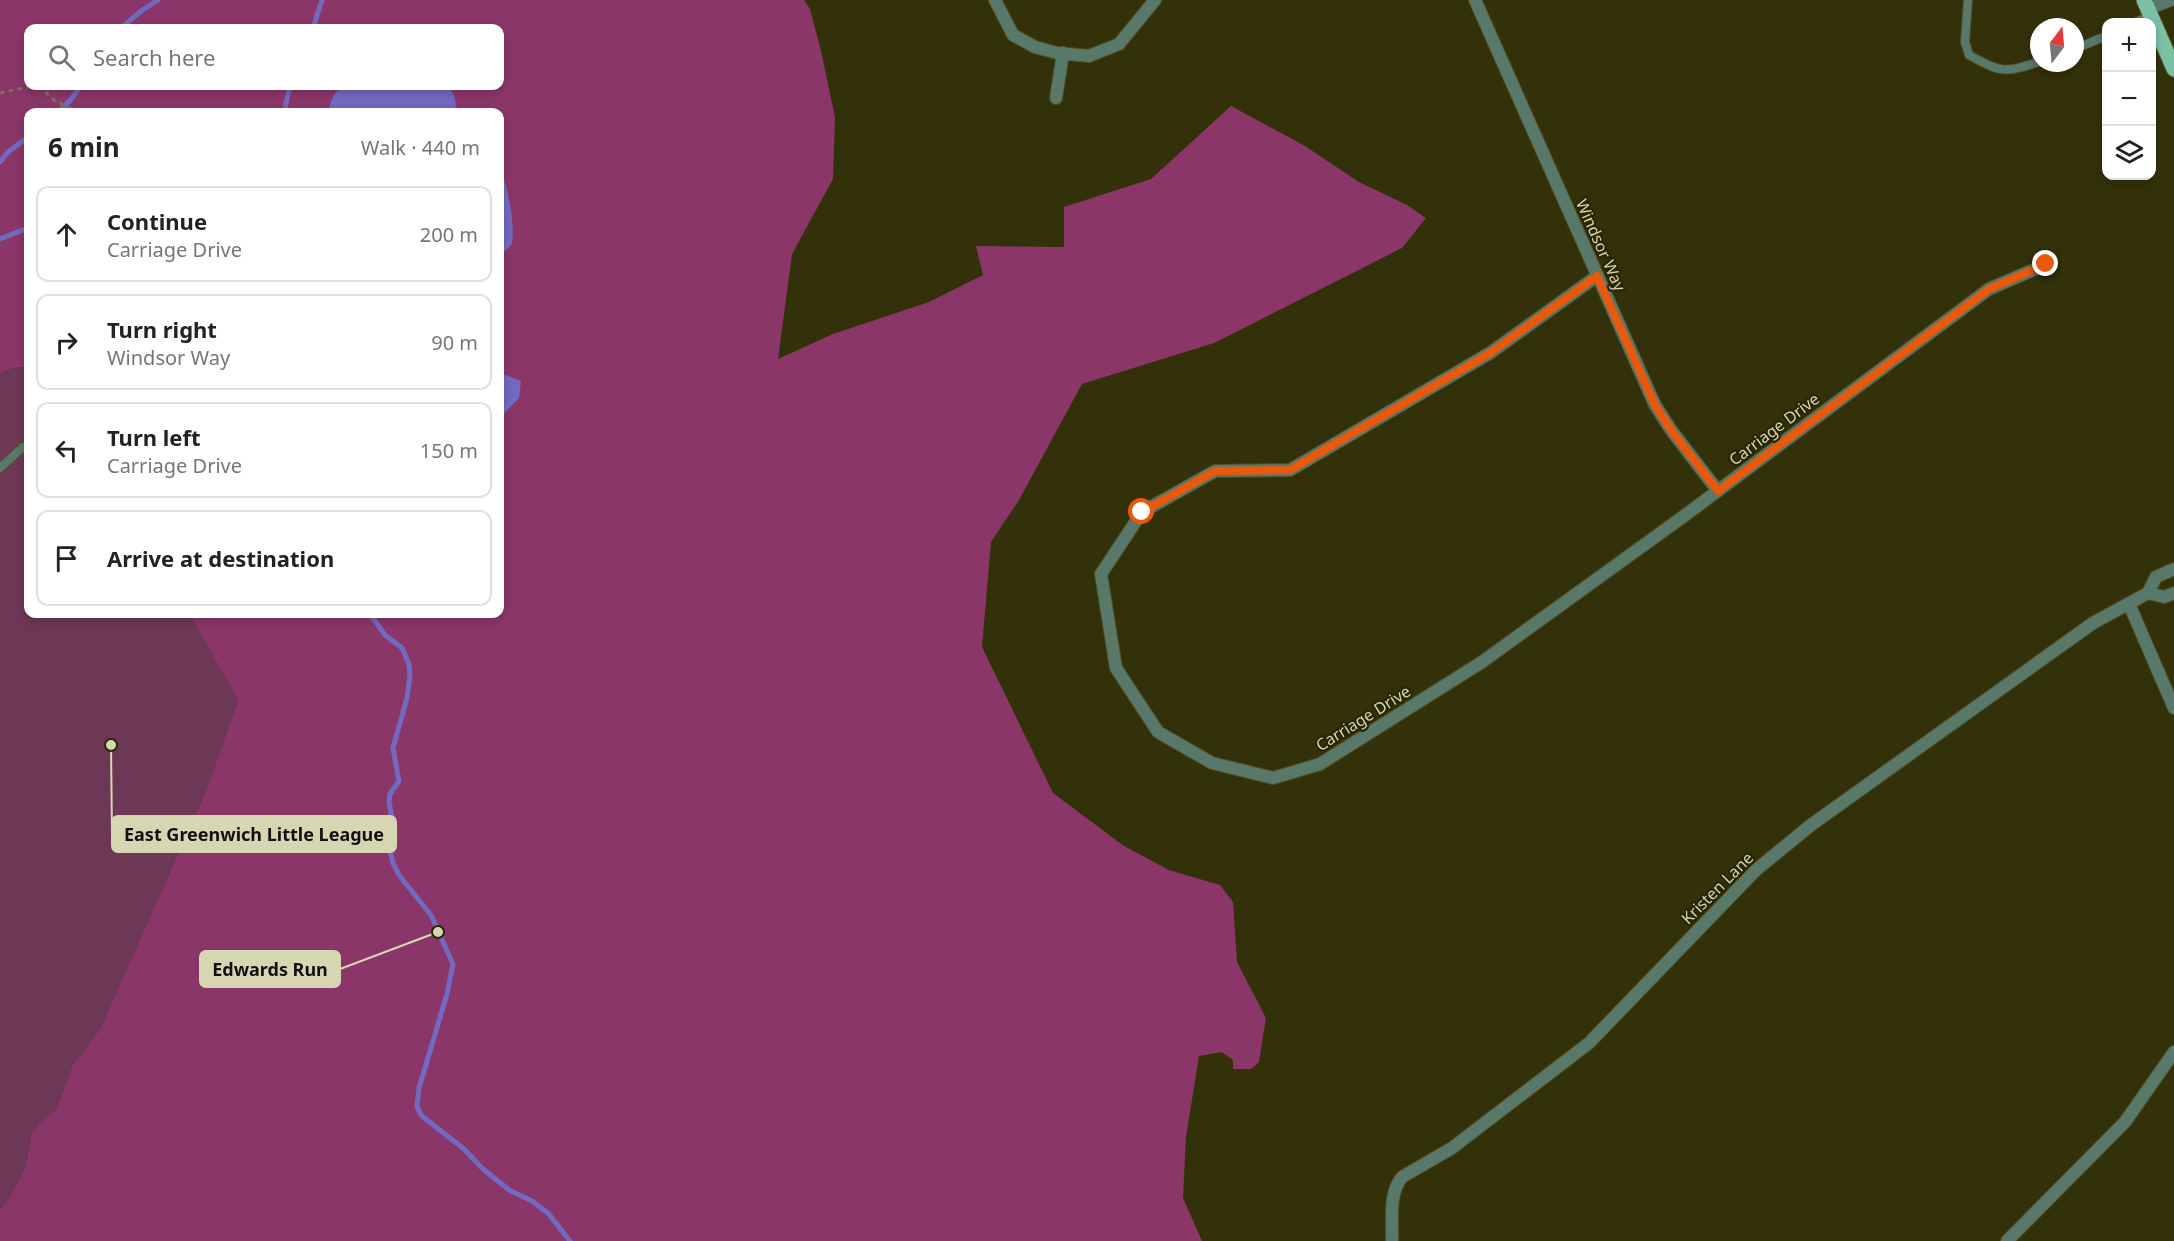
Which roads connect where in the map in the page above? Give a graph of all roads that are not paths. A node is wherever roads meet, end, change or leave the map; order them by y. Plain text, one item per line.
1 (995, 0) edge
2 (1155, 0) edge
3 (1475, 0) edge
4 (1968, 0) edge
5 (2171, 0) edge
6 (2148, 8) edge
7 (2102, 38) edge
8 (2084, 46) edge
9 (1063, 53) junction
10 (2030, 65) edge
11 (2174, 69) edge
12 (1056, 98) dead end
13 (2046, 264) dead end
14 (1597, 276) junction
15 (23, 447) dead end
16 (0, 468) edge
17 (1718, 491) junction
18 (2174, 569) edge
19 (2148, 593) junction
20 (2174, 593) edge
21 (2129, 604) junction
22 (2174, 708) edge
23 (2174, 1052) edge
24 (1392, 1241) edge
25 (2007, 1241) edge

1 - 9 street
2 - 9 street
3 - 14 street, Windsor Way
4 - 10 lane
5 - 6 street
6 - 11 main road
7 - 8 lane
9 - 12 street
13 - 17 street, Carriage Drive
14 - 17 street, Windsor Way
14 - 17 street, Carriage Drive
15 - 16 lane
18 - 19 street, Kristen Lane
19 - 20 street
19 - 21 street, Kristen Lane
21 - 22 street
21 - 24 street, Kristen Lane
23 - 25 street

